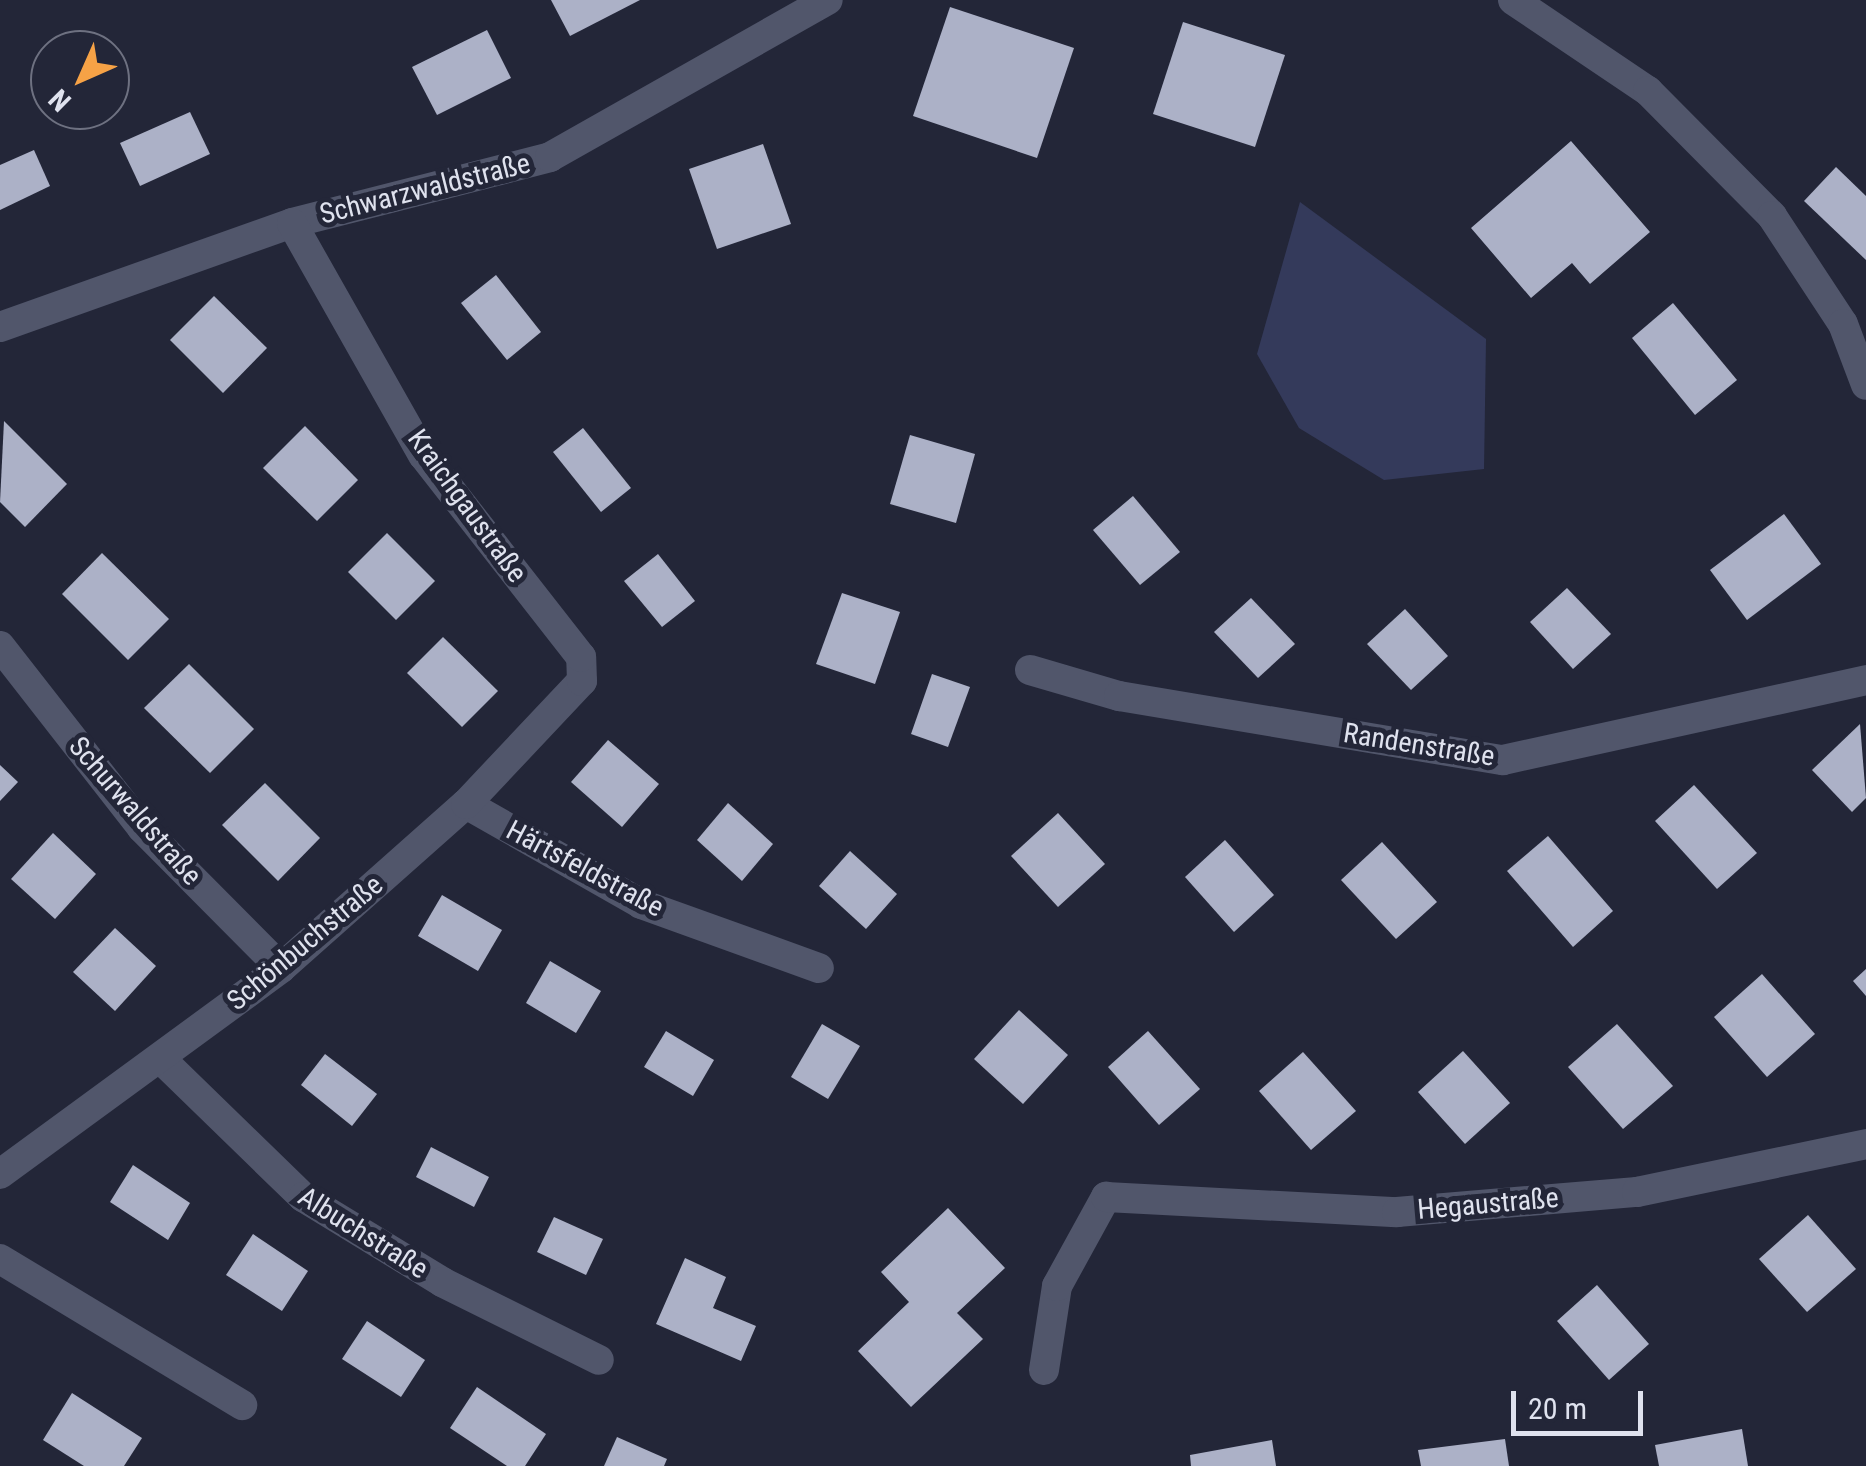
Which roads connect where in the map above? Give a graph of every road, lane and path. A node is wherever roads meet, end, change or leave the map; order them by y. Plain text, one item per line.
1 (828, 0) edge
2 (1513, 0) edge
3 (292, 223) junction
4 (0, 327) edge
5 (1866, 385) edge
6 (0, 646) edge
7 (1030, 670) dead end
8 (1866, 680) edge
9 (582, 681) joint
10 (466, 804) junction
11 (281, 968) junction
12 (820, 968) dead end
13 (162, 1060) junction
14 (1866, 1144) edge
15 (0, 1174) edge
16 (0, 1259) edge
17 (599, 1360) dead end
18 (1044, 1370) dead end
19 (242, 1405) dead end

1 - 3 street, Schwarzwaldstraße
2 - 5 street
3 - 4 street, Schwarzwaldstraße
3 - 9 street, Kraichgaustraße
6 - 11 street, Schurwaldstraße
7 - 8 street, Randenstraße
9 - 10 street, Schönbuchstraße
10 - 11 street, Schönbuchstraße
10 - 12 street, Härtsfeldstraße
11 - 13 street, Schönbuchstraße
13 - 15 street, Schönbuchstraße
13 - 17 street, Albuchstraße
14 - 18 street, Hegaustraße
16 - 19 street

